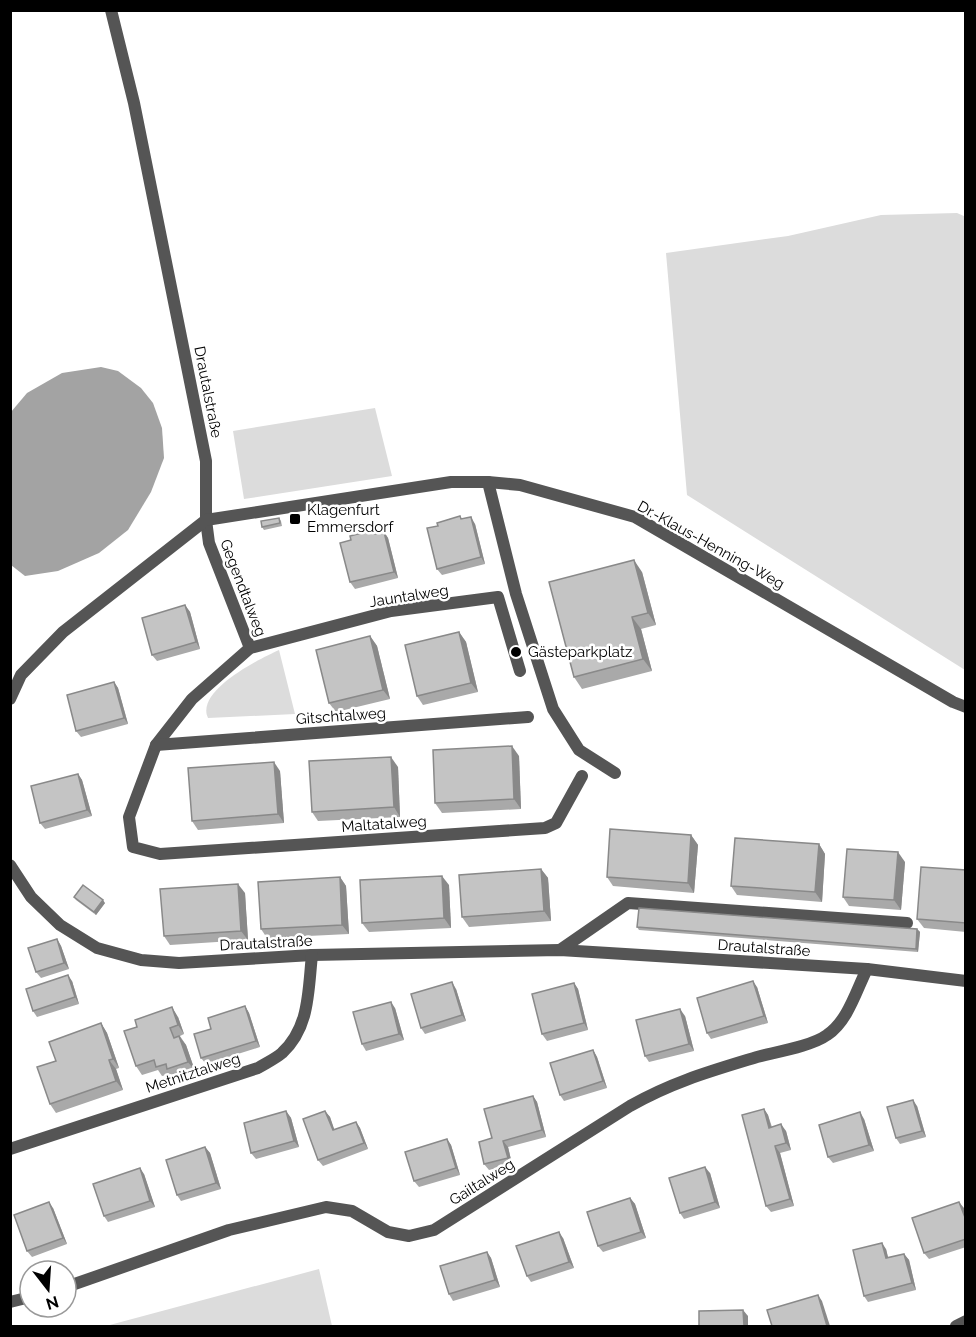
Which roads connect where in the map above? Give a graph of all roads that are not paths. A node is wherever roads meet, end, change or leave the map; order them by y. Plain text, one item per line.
1 (111, 10) edge
2 (488, 482) junction
3 (206, 520) junction
4 (250, 648) junction
5 (520, 671) dead end
6 (10, 699) edge
7 (966, 707) edge
8 (528, 717) dead end
9 (156, 745) junction
10 (615, 773) dead end
11 (582, 776) dead end
12 (160, 854) joint
13 (10, 865) edge
14 (907, 923) dead end
15 (560, 950) junction
16 (312, 955) junction
17 (867, 969) junction
18 (966, 981) edge
19 (10, 1149) edge
20 (78, 1283) edge
21 (966, 1321) edge
22 (956, 1326) edge

1 - 3 street, Drautalstraße
2 - 3 street, Dr.-Klaus-Henning-Weg
2 - 7 street, Dr.-Klaus-Henning-Weg
2 - 10 street
3 - 4 street, Gegendtalweg
3 - 6 street
4 - 5 street, Jauntalweg
4 - 9 street, Gegendtalweg
8 - 9 street, Gitschtalweg
9 - 12 street, Gegendtalweg
11 - 12 street, Maltatalweg
13 - 16 street, Drautalstraße
14 - 15 street
15 - 16 street, Drautalstraße
15 - 17 street, Drautalstraße
16 - 19 street, Metnitztalweg
17 - 18 street, Drautalstraße
17 - 20 street, Gailtalweg
21 - 22 street

